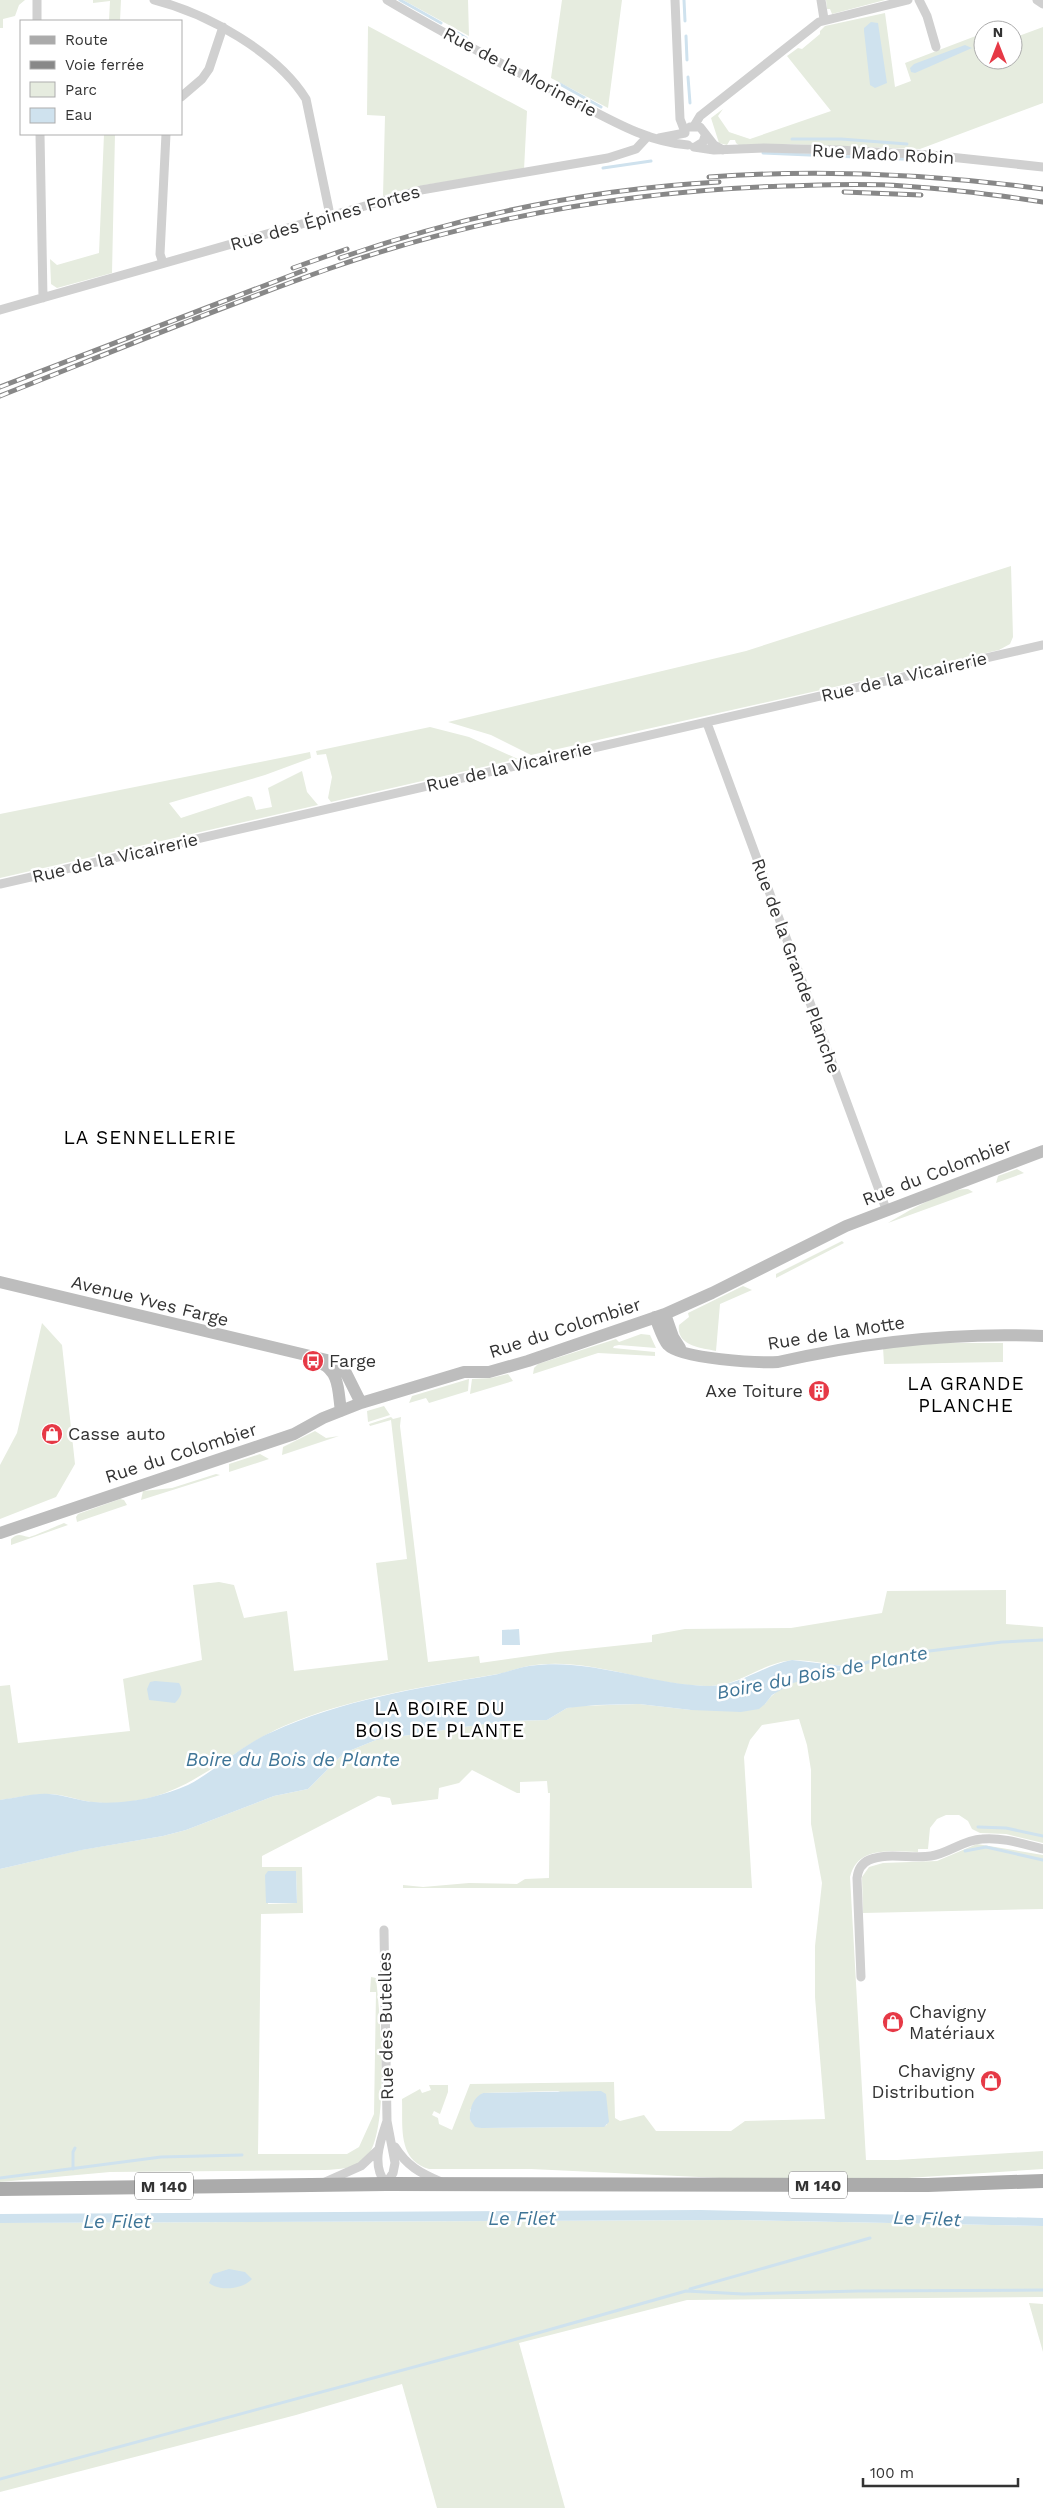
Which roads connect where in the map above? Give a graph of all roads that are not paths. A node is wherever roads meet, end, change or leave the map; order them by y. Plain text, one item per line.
1 (37, 0) edge
2 (154, 0) edge
3 (387, 0) edge
4 (675, 0) edge
5 (821, 0) edge
6 (908, 0) edge
7 (920, 0) edge
8 (1037, 0) edge
9 (1043, 4) edge
10 (824, 19) junction
11 (37, 20) edge
12 (223, 27) junction
13 (936, 47) dead end
14 (182, 96) edge
15 (680, 106) junction
16 (709, 110) junction
17 (694, 126) junction
18 (685, 132) junction
19 (705, 134) junction
20 (40, 135) edge
21 (166, 135) edge
22 (652, 137) junction
23 (691, 146) junction
24 (723, 150) junction
25 (1043, 167) edge
26 (330, 215) junction
27 (163, 263) junction
28 (43, 298) junction
29 (0, 310) edge
30 (1043, 645) edge
31 (707, 723) junction
32 (0, 884) edge
33 (1043, 1151) edge
34 (886, 1209) junction
35 (0, 1282) edge
36 (660, 1316) junction
37 (1043, 1336) edge
38 (292, 1353) junction
39 (361, 1404) junction
40 (341, 1411) junction
41 (0, 1533) edge
42 (1043, 1849) edge
43 (384, 1930) dead end
44 (862, 1977) dead end
45 (387, 2121) junction
46 (393, 2145) junction
47 (378, 2150) junction
48 (1043, 2181) edge
49 (319, 2184) junction
50 (386, 2184) junction
51 (445, 2184) junction
52 (0, 2189) edge

1 - 11 street
2 - 12 street
3 - 22 street, Rue de la Morinerie
4 - 15 street
5 - 10 street
6 - 10 street
7 - 13 street
8 - 9 street
10 - 16 street
12 - 14 street
12 - 26 street
15 - 17 street
15 - 18 street
16 - 17 street
16 - 19 street
17 - 18 street
17 - 19 street
18 - 22 street
18 - 23 street
19 - 23 street
19 - 24 street
20 - 28 street
21 - 27 street
22 - 23 street, Rue de la Morinerie
22 - 26 street, Rue des Épines Fortes
23 - 24 street, Rue Mado Robin
24 - 25 street, Rue Mado Robin
26 - 27 street, Rue des Épines Fortes
27 - 28 street, Rue des Épines Fortes
28 - 29 street, Rue des Épines Fortes
30 - 31 street, Rue de la Vicairerie
31 - 32 street, Rue de la Vicairerie
31 - 34 street, Rue de la Grande Planche
33 - 34 main road, Rue du Colombier
34 - 36 main road, Rue du Colombier
35 - 38 main road, Avenue Yves Farge
36 - 37 main road, Rue de la Motte
36 - 39 main road, Rue du Colombier
38 - 39 main road, Avenue Yves Farge
38 - 40 main road, Avenue Yves Farge
39 - 40 main road, Rue du Colombier
40 - 41 main road, Rue du Colombier
42 - 44 street
43 - 45 street, Rue des Butelles
45 - 46 street, Rue des Butelles
45 - 47 street, Rue des Butelles
46 - 50 street, Rue des Butelles
46 - 51 street, Rue des Butelles
47 - 49 street
47 - 50 street, Rue des Butelles
48 - 51 main road, M 140
49 - 50 main road, M 140
49 - 52 main road, M 140
50 - 51 main road, M 140

